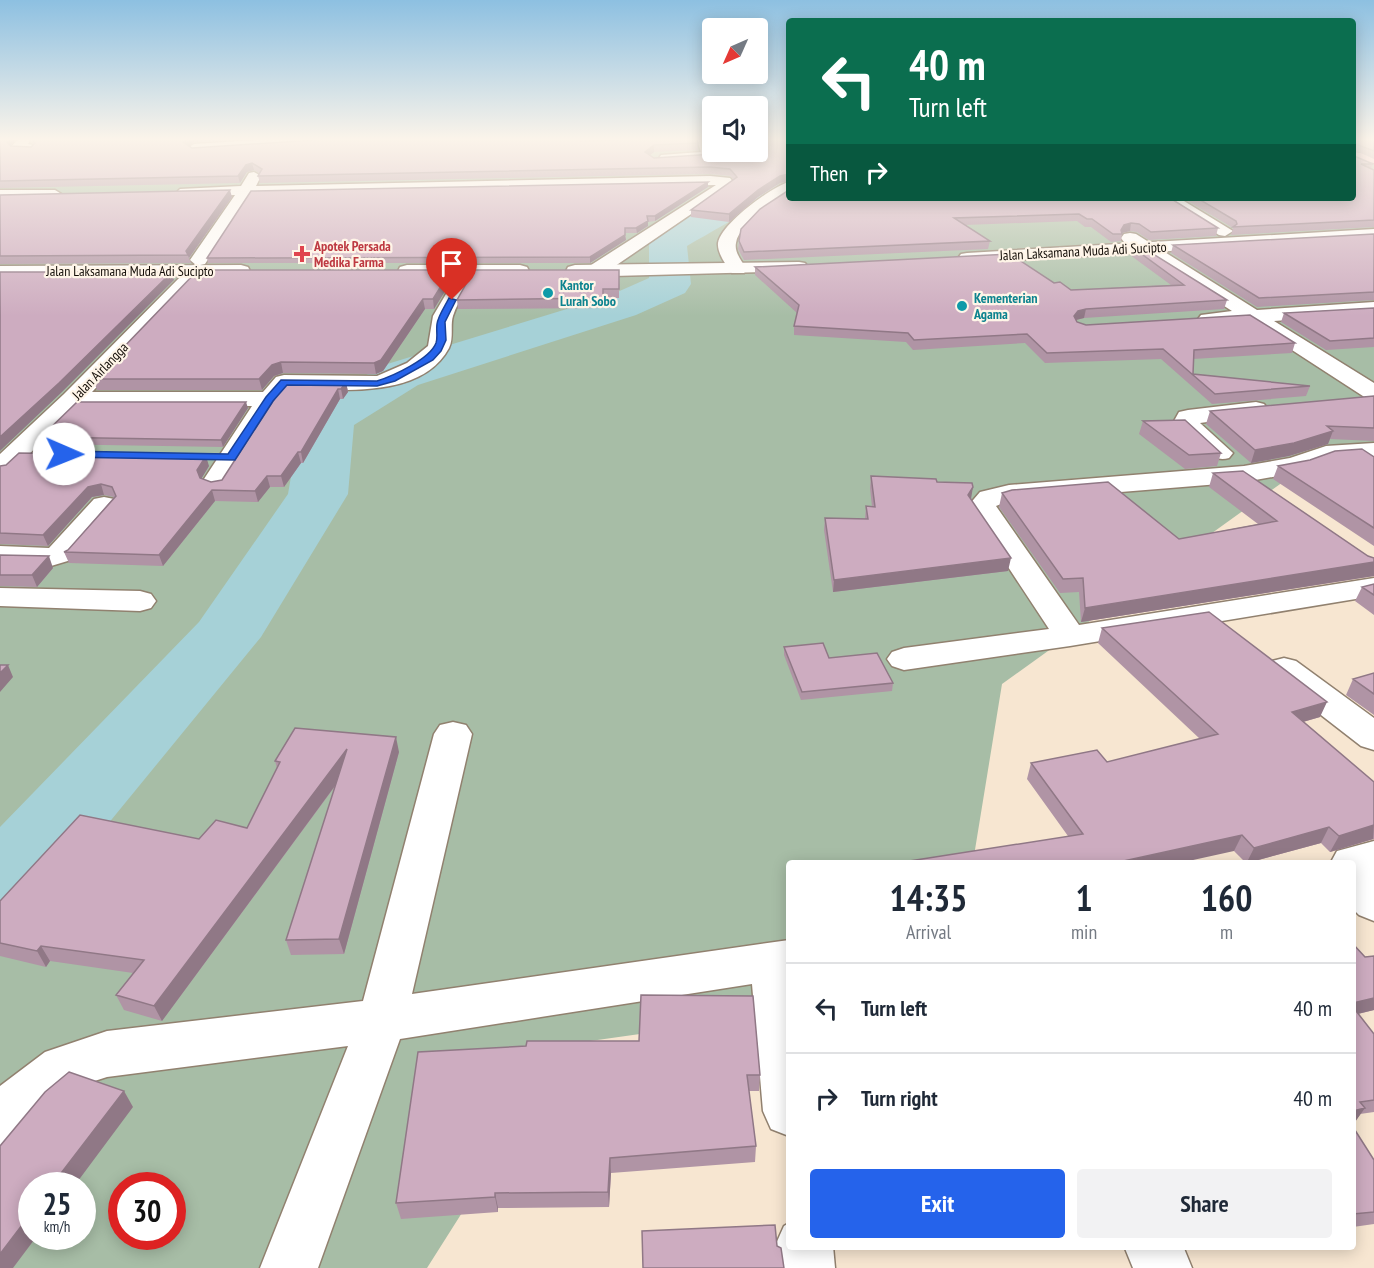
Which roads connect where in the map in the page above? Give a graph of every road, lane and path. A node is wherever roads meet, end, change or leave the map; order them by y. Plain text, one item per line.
1 (241, 197) edge
2 (708, 197) edge
3 (777, 197) edge
4 (1173, 201) edge
5 (1374, 223) edge
6 (1226, 231) junction
7 (1374, 234) edge
8 (1137, 243) junction
9 (949, 253) edge
10 (0, 261) edge
11 (814, 261) edge
12 (198, 265) junction
13 (255, 265) edge
14 (733, 265) junction
15 (561, 266) edge
16 (602, 266) junction
17 (641, 266) junction
18 (469, 271) junction
19 (0, 272) edge
20 (1374, 308) edge
21 (1253, 316) junction
22 (1185, 320) edge
23 (1374, 393) edge
24 (72, 399) junction
25 (269, 399) junction
26 (1374, 399) edge
27 (1340, 402) edge
28 (1284, 407) edge
29 (12, 449) edge
30 (1374, 451) edge
31 (52, 454) edge
32 (1244, 474) junction
33 (215, 482) edge
34 (1272, 493) edge
35 (104, 505) edge
36 (0, 555) edge
37 (1374, 587) edge
38 (0, 597) edge
39 (140, 601) dead end
40 (1208, 612) junction
41 (1070, 636) junction
42 (904, 659) dead end
43 (453, 734) dead end
44 (1374, 737) edge
45 (1374, 857) edge
46 (1356, 861) edge
47 (1356, 883) edge
48 (1374, 903) edge
49 (781, 960) edge
50 (382, 1020) junction
51 (786, 1054) edge
52 (0, 1124) edge
53 (804, 1250) edge
54 (1155, 1250) edge
55 (289, 1268) edge
56 (806, 1268) edge
57 (1163, 1268) edge

1 - 12 street, Jalan Airlangga
2 - 16 street
3 - 14 street
4 - 6 street
5 - 6 street, Jalan Laksamana Muda Adi Sucipto
6 - 8 street, Jalan Laksamana Muda Adi Sucipto
7 - 8 street, Jalan Laksamana Muda Adi Sucipto
8 - 9 street, Jalan Laksamana Muda Adi Sucipto
8 - 21 street
10 - 12 street, Jalan Laksamana Muda Adi Sucipto
11 - 14 street
12 - 13 street, Jalan Laksamana Muda Adi Sucipto
12 - 19 street, Jalan Laksamana Muda Adi Sucipto
12 - 24 street, Jalan Airlangga
14 - 17 street
14 - 17 street
15 - 16 street
16 - 17 street
18 - 18 street
18 - 25 street
20 - 21 street
21 - 22 street
21 - 23 street
24 - 25 street
24 - 29 street, Jalan Airlangga
25 - 33 street
26 - 27 street
28 - 32 street
29 - 31 street
30 - 32 street
32 - 34 street
32 - 41 street
35 - 36 street
37 - 40 street
38 - 39 street
40 - 41 street
40 - 44 street
41 - 42 street
43 - 50 street
45 - 46 street
47 - 48 street
49 - 50 street
49 - 51 street
50 - 52 street
50 - 55 street
53 - 56 street
54 - 57 street

